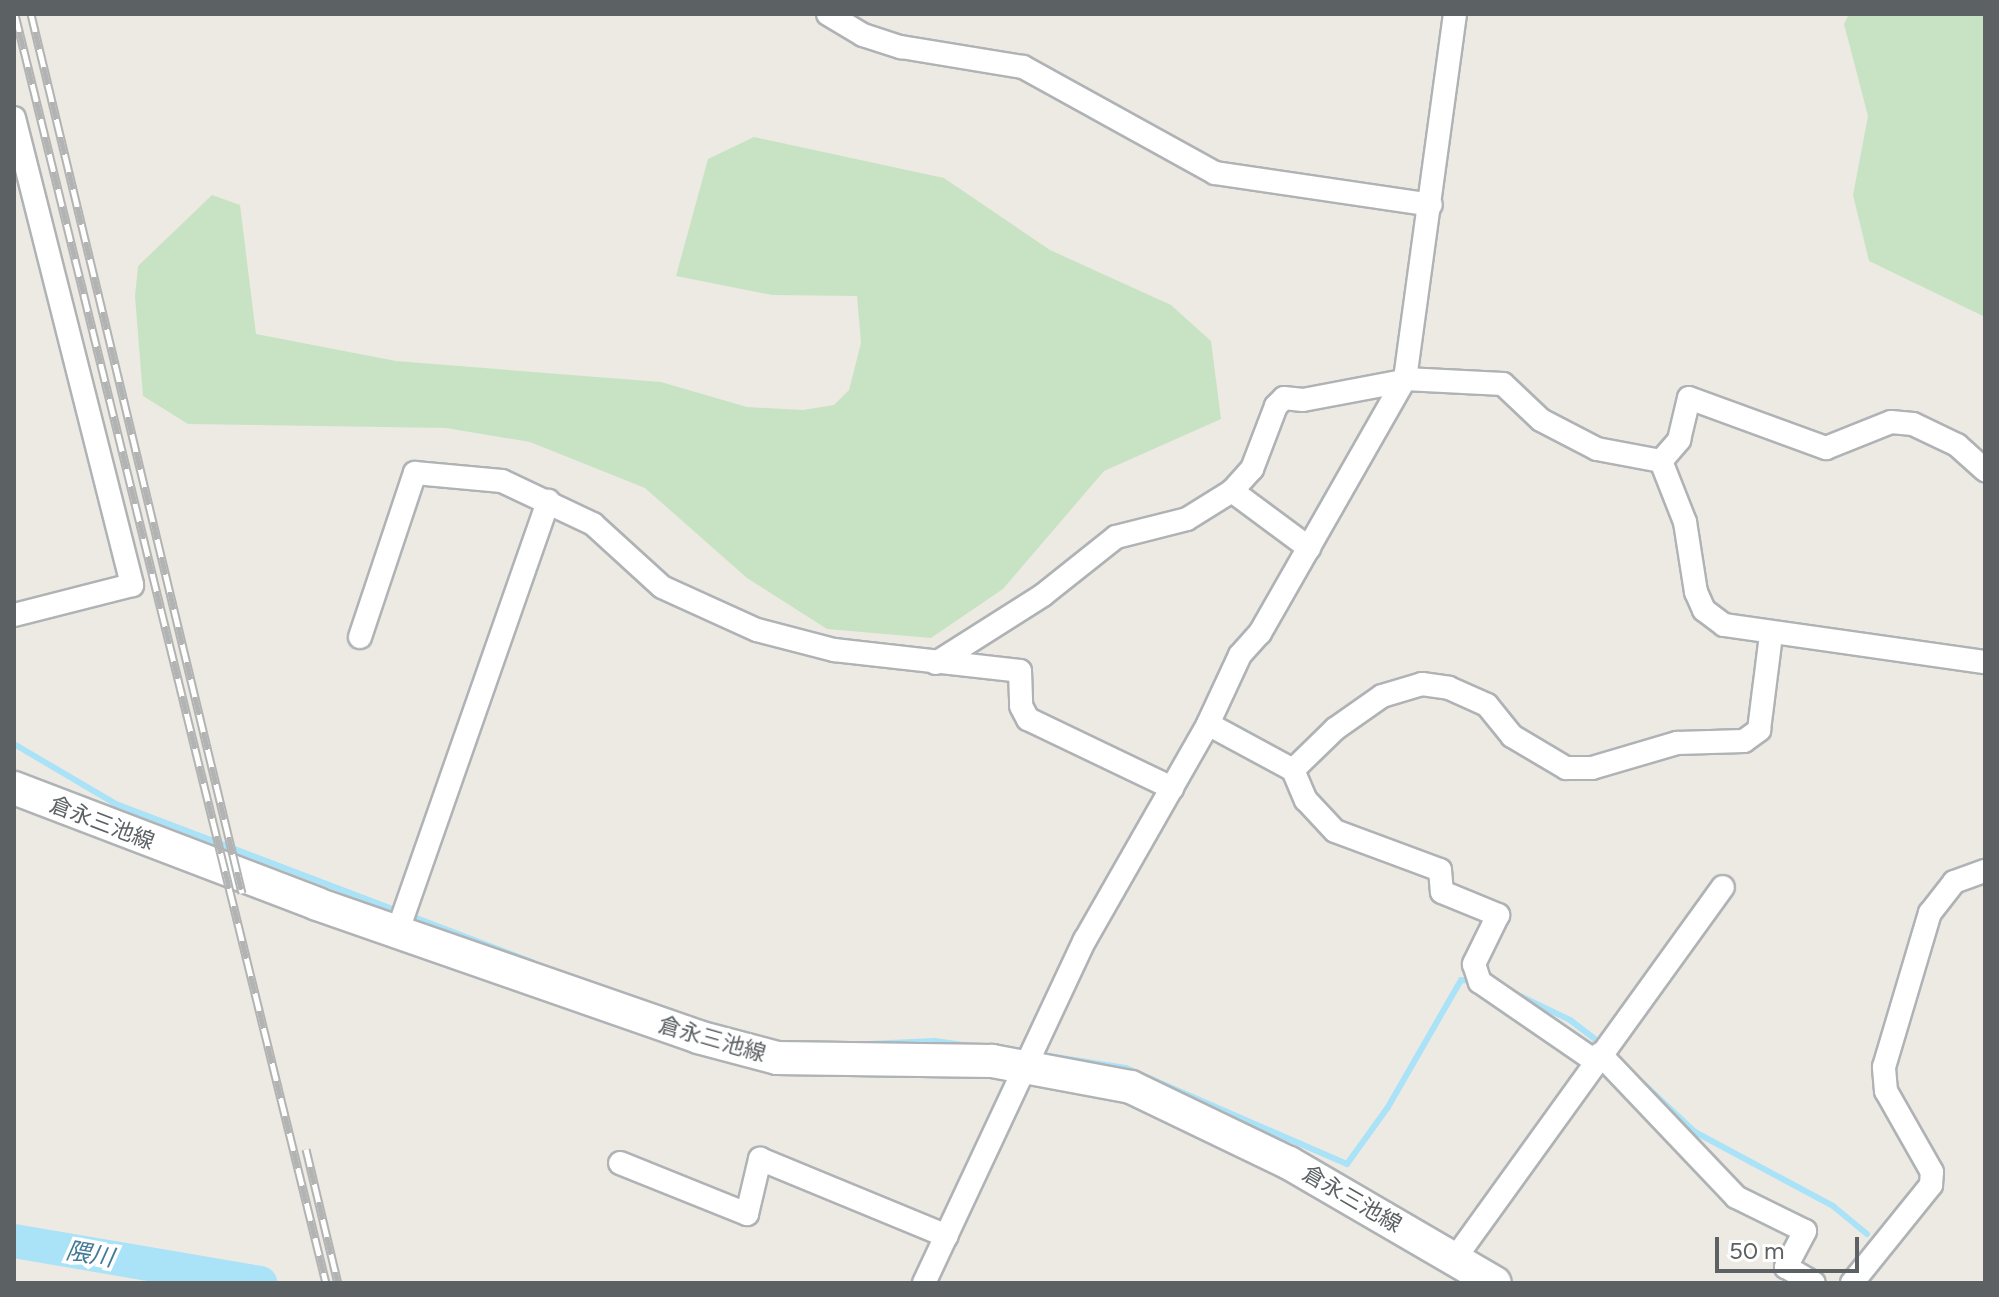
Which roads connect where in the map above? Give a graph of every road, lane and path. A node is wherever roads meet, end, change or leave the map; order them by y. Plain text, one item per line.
1 (828, 14) edge
2 (1455, 14) edge
3 (14, 118) edge
4 (1431, 205) junction
5 (1404, 380) junction
6 (1661, 461) junction
7 (1985, 470) edge
8 (1232, 491) junction
9 (548, 501) junction
10 (1309, 548) junction
11 (14, 615) edge
12 (1771, 635) junction
13 (360, 637) dead end
14 (1985, 662) edge
15 (936, 663) junction
16 (1208, 724) junction
17 (1293, 770) junction
18 (14, 788) edge
19 (1172, 788) junction
20 (1985, 871) edge
21 (1723, 887) dead end
22 (397, 933) junction
23 (1598, 1058) junction
24 (1024, 1066) junction
25 (620, 1163) dead end
26 (947, 1236) junction
27 (1456, 1257) junction
28 (924, 1283) edge
29 (1495, 1283) edge
30 (1814, 1283) edge
31 (1852, 1283) edge

1 - 4 street
2 - 4 street
3 - 11 street
4 - 5 street
5 - 6 street
5 - 8 street
5 - 10 street
6 - 7 street
6 - 12 street
8 - 10 street
8 - 15 street
9 - 13 street
9 - 15 street
9 - 22 street
10 - 16 street
12 - 14 street
12 - 17 street
15 - 19 street
16 - 17 street
16 - 19 street
17 - 23 street
18 - 22 main road, 倉永三池線
19 - 24 street
20 - 31 street
21 - 23 street
22 - 24 main road, 倉永三池線
23 - 27 street
23 - 30 street
24 - 26 street
24 - 27 main road, 倉永三池線
25 - 26 street
26 - 28 street
27 - 29 main road, 倉永三池線

